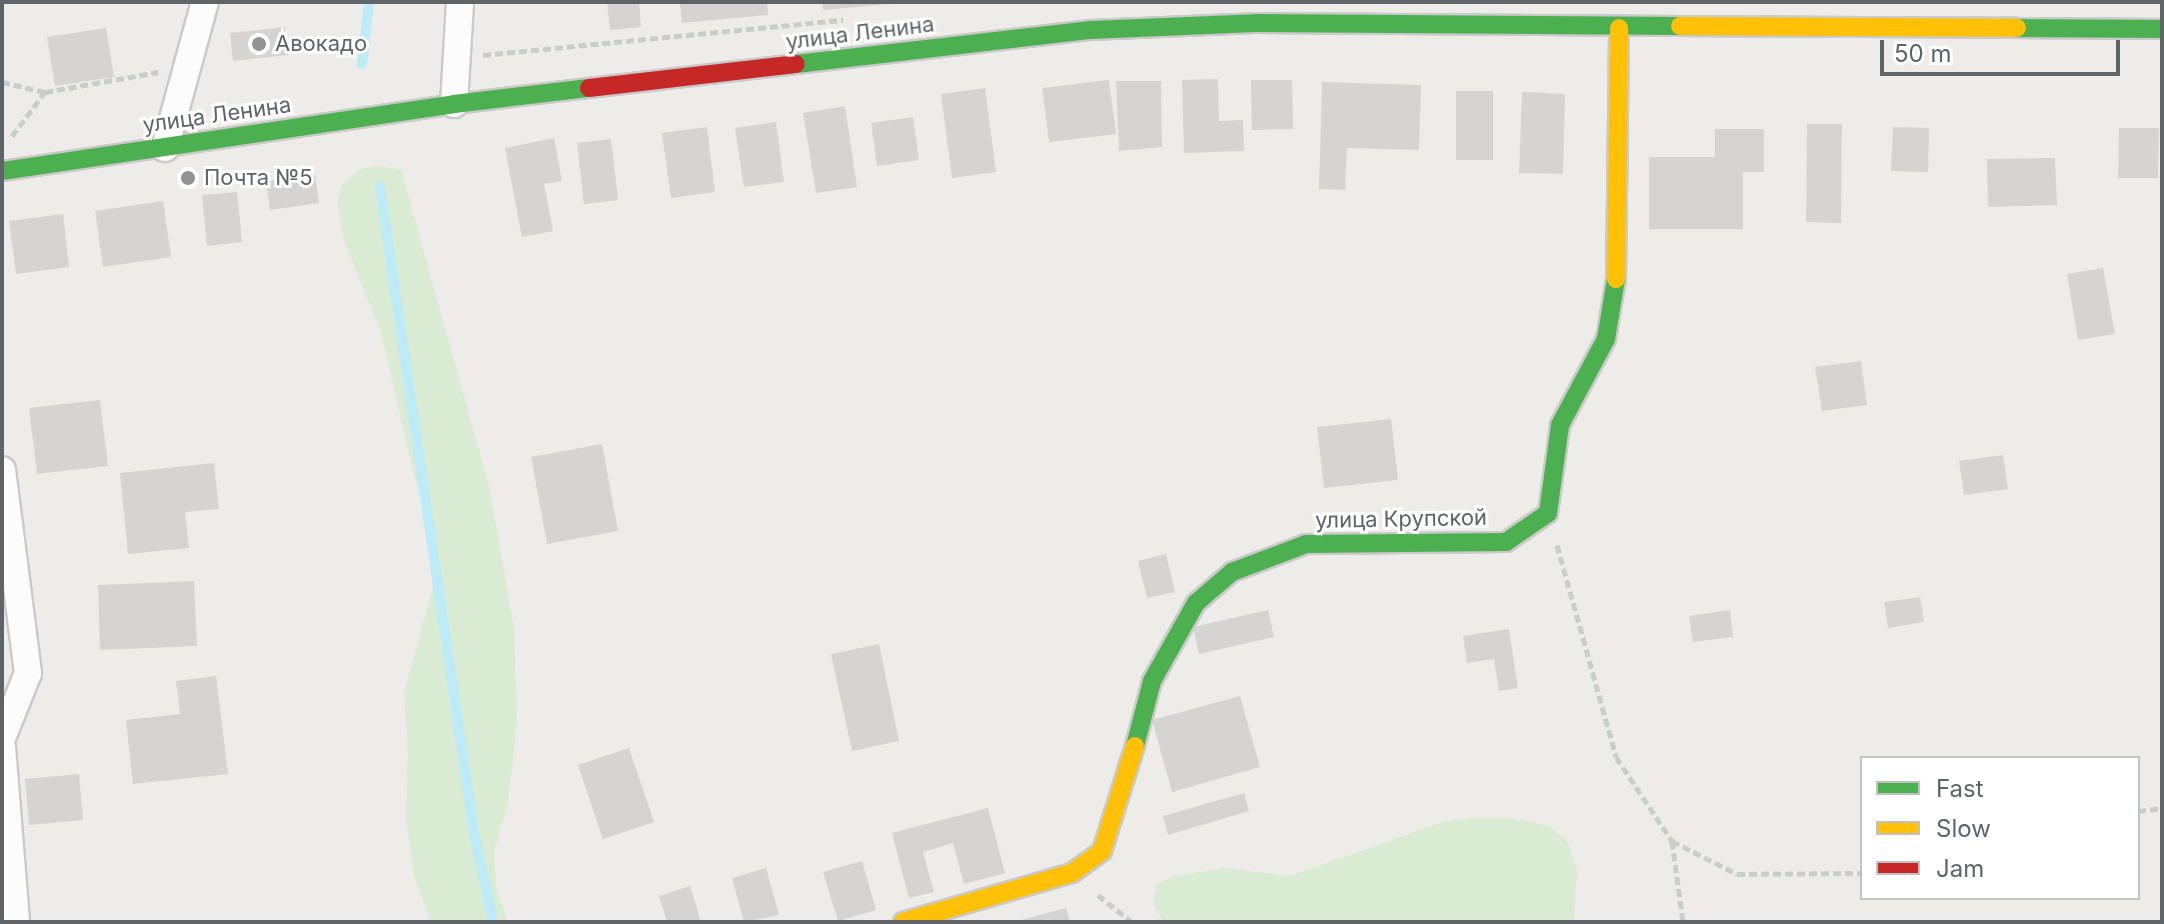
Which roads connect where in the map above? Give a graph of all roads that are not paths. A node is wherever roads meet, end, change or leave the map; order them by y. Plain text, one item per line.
1 (205, 2) edge
2 (460, 2) edge
3 (1255, 12) edge
4 (1619, 28) junction
5 (2162, 29) edge
6 (454, 104) junction
7 (165, 148) junction
8 (2, 171) edge
9 (2, 470) edge
10 (2, 738) edge
11 (2, 747) edge
12 (16, 922) edge
13 (903, 922) edge

1 - 7 street
2 - 6 street
3 - 4 street, улица Ленина
3 - 6 street, улица Ленина
4 - 5 street, улица Ленина
4 - 13 street, улица Крупской
6 - 7 street, улица Ленина
7 - 8 street, улица Ленина
9 - 10 street
11 - 12 street

